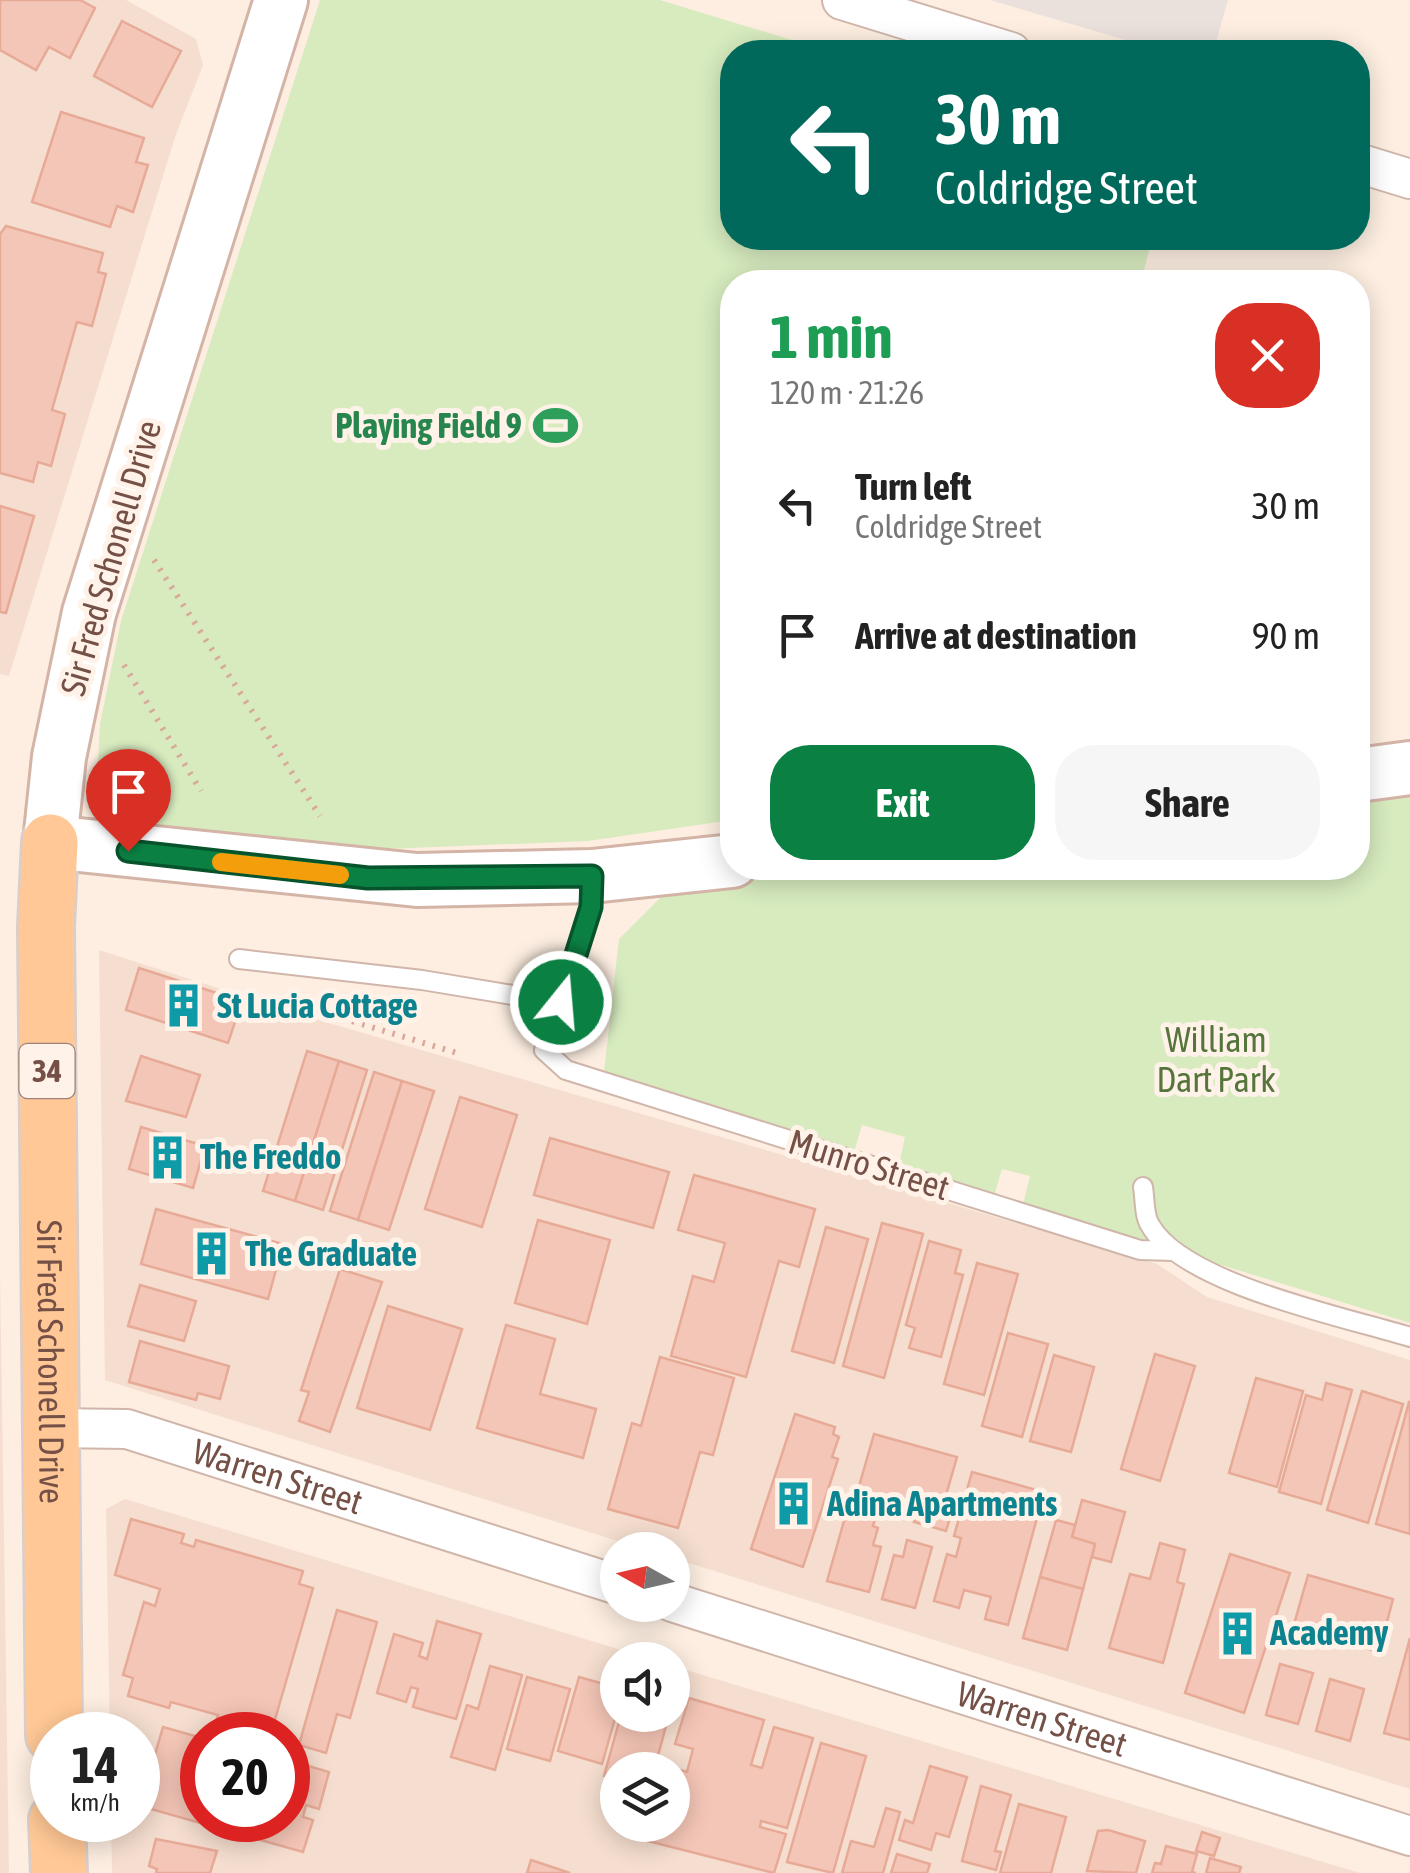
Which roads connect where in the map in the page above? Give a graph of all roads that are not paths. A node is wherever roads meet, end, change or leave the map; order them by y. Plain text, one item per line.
1 (842, 0) edge
2 (275, 2) edge
3 (945, 15) edge
4 (990, 40) edge
5 (1370, 167) edge
6 (1410, 180) edge
7 (1410, 768) edge
8 (1370, 773) edge
9 (50, 842) junction
10 (720, 862) edge
11 (592, 876) junction
12 (239, 959) dead end
13 (561, 1002) junction
14 (1143, 1188) dead end
15 (1172, 1251) junction
16 (1410, 1337) edge
17 (50, 1428) junction
18 (600, 1578) edge
19 (690, 1608) edge
20 (54, 1712) edge
21 (1410, 1836) edge
22 (59, 1842) edge
23 (60, 1873) edge

1 - 3 street
2 - 9 street, Sir Fred Schonell Drive
3 - 4 street
5 - 6 street
7 - 8 street
9 - 11 street
9 - 17 main road, Sir Fred Schonell Drive / 34
10 - 11 street
11 - 13 lane
12 - 13 lane
13 - 15 lane, Munro Street
14 - 15 lane, Munro Street
15 - 16 lane, Munro Street
17 - 18 street, Warren Street
17 - 20 main road, Sir Fred Schonell Drive / 34
19 - 21 street, Warren Street
22 - 23 main road

